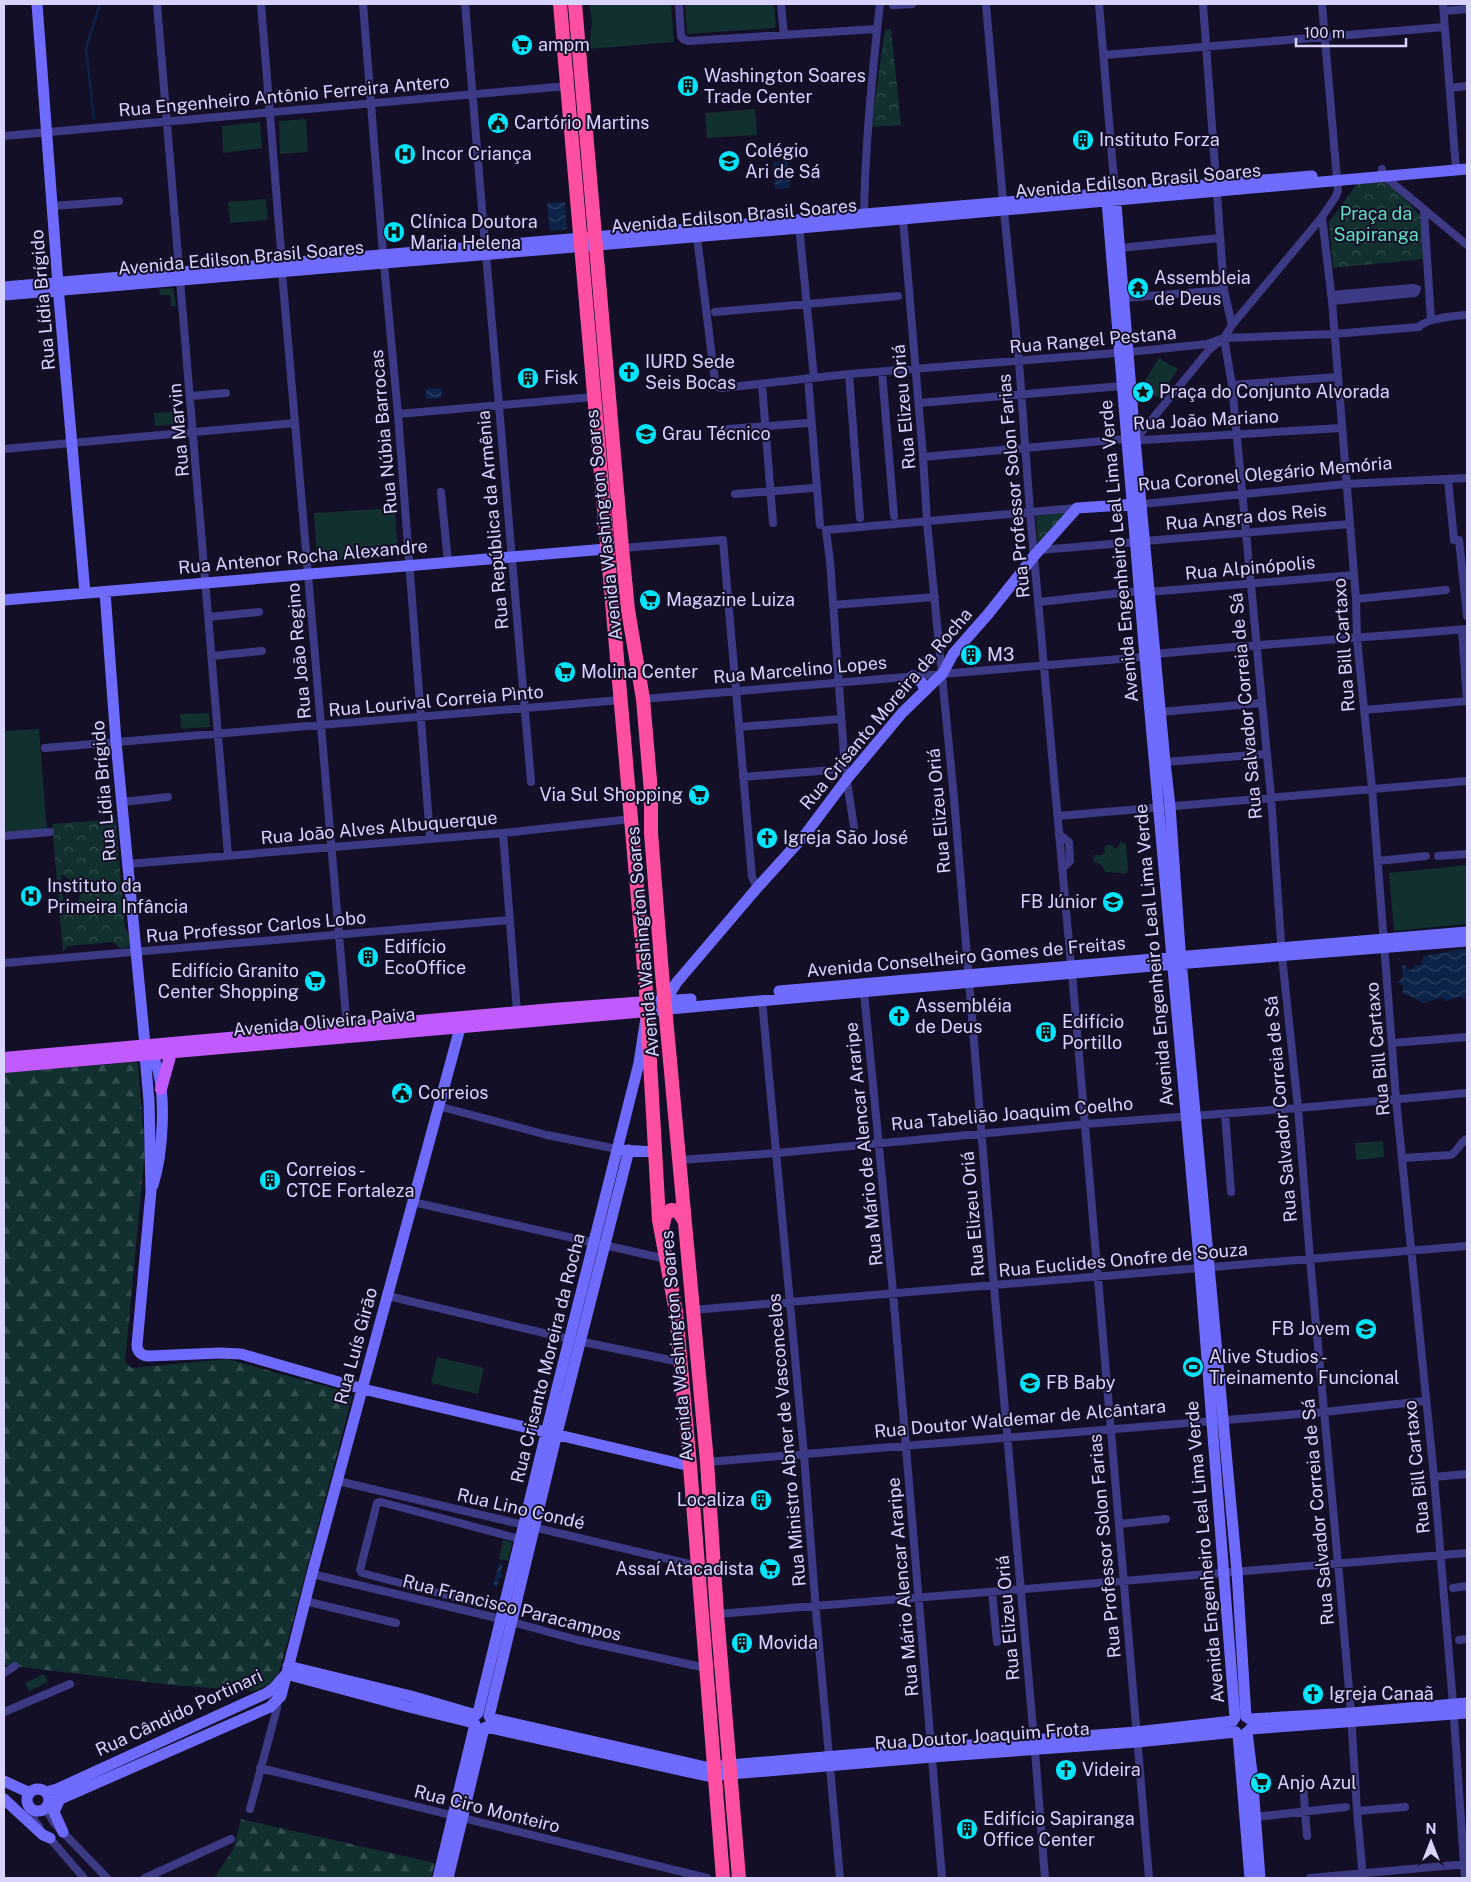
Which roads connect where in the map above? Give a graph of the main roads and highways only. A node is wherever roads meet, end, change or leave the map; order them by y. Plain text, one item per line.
1 (37, 4) edge
2 (560, 4) edge
3 (575, 4) edge
4 (1467, 162) edge
5 (1459, 167) edge
6 (1113, 198) junction
7 (1003, 206) junction
8 (799, 224) junction
9 (595, 240) junction
10 (580, 242) junction
11 (58, 286) junction
12 (4, 287) edge
13 (4, 295) edge
14 (1124, 353) junction
15 (1131, 440) junction
16 (1137, 503) junction
17 (1077, 508) joint
18 (606, 549) junction
19 (105, 592) junction
20 (85, 593) junction
21 (4, 600) edge
22 (1150, 655) junction
23 (912, 676) road end
24 (925, 691) junction
25 (1164, 806) junction
26 (1467, 932) edge
27 (1467, 941) edge
28 (1385, 944) junction
29 (1176, 960) junction
30 (968, 978) junction
31 (666, 1005) junction
32 (647, 1007) junction
33 (460, 1028) junction
34 (147, 1051) junction
35 (171, 1053) junction
36 (4, 1058) edge
37 (4, 1067) edge
38 (161, 1089) junction
39 (149, 1101) junction
40 (163, 1103) junction
41 (616, 1149) junction
42 (629, 1150) junction
43 (655, 1152) junction
44 (151, 1191) junction
45 (684, 1220) junction
46 (662, 1236) junction
47 (600, 1245) junction
48 (363, 1389) junction
49 (1217, 1420) junction
50 (552, 1432) junction
51 (690, 1466) junction
52 (529, 1526) junction
53 (287, 1670) junction
54 (1467, 1703) edge
55 (1454, 1709) junction
56 (1467, 1712) edge
57 (481, 1721) junction
58 (1242, 1725) junction
59 (141, 1757) junction
60 (730, 1769) junction
61 (716, 1771) junction
62 (4, 1781) edge
63 (46, 1792) junction
64 (30, 1793) junction
65 (4, 1799) edge
66 (51, 1804) junction
67 (32, 1809) junction
68 (457, 1817) junction
69 (63, 1832) road end
70 (50, 1838) road end
71 (438, 1878) edge
72 (448, 1878) edge
73 (723, 1878) edge
74 (740, 1878) edge
75 (1250, 1878) edge
76 (1260, 1878) edge

1 - 11 main road, Rua Lídia Brígido
2 - 10 highway, Avenida Washington Soares
3 - 9 highway, Avenida Washington Soares
4 - 5 main road, Avenida Edilson Brasil Soares
5 - 6 main road, Avenida Edilson Brasil Soares
6 - 7 main road, Avenida Edilson Brasil Soares
6 - 14 main road, Avenida Engenheiro Leal Lima Verde
6 - 14 main road, Avenida Engenheiro Leal Lima Verde
7 - 8 main road, Avenida Edilson Brasil Soares
7 - 8 main road, Avenida Edilson Brasil Soares
8 - 9 main road, Avenida Edilson Brasil Soares
8 - 9 main road, Avenida Edilson Brasil Soares
9 - 10 main road, Avenida Edilson Brasil Soares
9 - 31 highway, Avenida Washington Soares
10 - 11 main road, Avenida Edilson Brasil Soares
10 - 18 highway, Avenida Washington Soares
11 - 12 main road, Avenida Edilson Brasil Soares
11 - 13 main road, Avenida Edilson Brasil Soares
11 - 20 main road, Rua Lídia Brígido
14 - 15 main road, Avenida Engenheiro Leal Lima Verde
14 - 15 main road, Avenida Engenheiro Leal Lima Verde
15 - 16 main road, Avenida Engenheiro Leal Lima Verde
16 - 17 main road, Rua Coronel Olegário Memória
16 - 22 main road, Avenida Engenheiro Leal Lima Verde
17 - 24 main road, Rua Crisanto Moreira da Rocha
18 - 19 main road, Rua Antenor Rocha Alexandre
18 - 32 highway, Avenida Washington Soares
19 - 20 main road, Rua Antenor Rocha Alexandre
19 - 34 main road, Rua Lídia Brígido
20 - 21 main road, Rua Antenor Rocha Alexandre
22 - 25 main road, Avenida Engenheiro Leal Lima Verde
22 - 25 main road, Avenida Engenheiro Leal Lima Verde
23 - 24 main road
24 - 31 main road, Rua Crisanto Moreira da Rocha
25 - 29 main road, Avenida Engenheiro Leal Lima Verde
26 - 28 main road, Avenida Conselheiro Gomes de Freitas
27 - 28 main road, Avenida Conselheiro Gomes de Freitas
28 - 29 main road, Avenida Conselheiro Gomes de Freitas
29 - 30 main road, Avenida Conselheiro Gomes de Freitas
29 - 49 main road, Avenida Engenheiro Leal Lima Verde
30 - 31 main road, Avenida Conselheiro Gomes de Freitas
30 - 31 main road, Avenida Conselheiro Gomes de Freitas
31 - 32 main road, Avenida Conselheiro Gomes de Freitas
31 - 45 highway, Avenida Washington Soares
32 - 33 main road, Avenida Oliveira Paiva
32 - 34 main road, Avenida Oliveira Paiva
32 - 41 main road, Rua Crisanto Moreira da Rocha
32 - 43 highway, Avenida Washington Soares
33 - 35 main road, Avenida Oliveira Paiva
33 - 48 main road, Rua Luís Girão
34 - 35 main road, Avenida Oliveira Paiva
34 - 36 main road, Avenida Oliveira Paiva
34 - 37 main road, Avenida Oliveira Paiva
34 - 38 main road, Rua Lídia Brígido
34 - 39 main road, Rua Lídia Brígido
35 - 38 main road
38 - 40 main road, Rua Lídia Brígido
39 - 40 main road
39 - 44 main road, Rua Lídia Brígido
40 - 44 main road, Rua Lídia Brígido
41 - 42 main road
41 - 47 main road, Rua Crisanto Moreira da Rocha
42 - 43 main road
42 - 47 main road, Rua Crisanto Moreira da Rocha
43 - 46 highway, Avenida Washington Soares
44 - 48 main road, Rua Lídia Brígido
45 - 46 highway
45 - 60 highway, Avenida Washington Soares
46 - 51 highway, Avenida Washington Soares
47 - 50 main road, Rua Crisanto Moreira da Rocha
48 - 50 main road
48 - 53 main road, Rua Luís Girão
49 - 58 main road, Avenida Engenheiro Leal Lima Verde
49 - 58 main road, Avenida Engenheiro Leal Lima Verde
50 - 51 main road
50 - 52 main road, Rua Crisanto Moreira da Rocha
51 - 61 highway, Avenida Washington Soares
52 - 57 main road, Rua Crisanto Moreira da Rocha
52 - 57 main road, Rua Crisanto Moreira da Rocha
53 - 57 main road, Rua Doutor Joaquim Frota
53 - 59 main road, Rua Cândido Portinari
53 - 59 main road, Rua Cândido Portinari
54 - 55 main road, Rua Doutor Joaquim Frota
55 - 56 main road, Rua Doutor Joaquim Frota
55 - 58 main road, Rua Doutor Joaquim Frota
57 - 61 main road, Rua Doutor Joaquim Frota
57 - 68 main road, Rua Crisanto Moreira da Rocha
58 - 60 main road, Rua Doutor Joaquim Frota
58 - 75 main road, Avenida Engenheiro Leal Lima Verde
58 - 76 main road, Avenida Engenheiro Leal Lima Verde
59 - 63 main road, Rua Cândido Portinari
59 - 66 main road, Rua Cândido Portinari
60 - 61 main road, Rua Doutor Joaquim Frota
60 - 74 highway, Avenida Washington Soares
61 - 73 highway, Avenida Washington Soares
62 - 64 main road
63 - 64 main road
63 - 66 main road
64 - 67 main road
65 - 67 main road
65 - 70 main road
66 - 67 main road
66 - 69 main road
68 - 71 main road, Rua Crisanto Moreira da Rocha
68 - 72 main road, Rua Crisanto Moreira da Rocha

